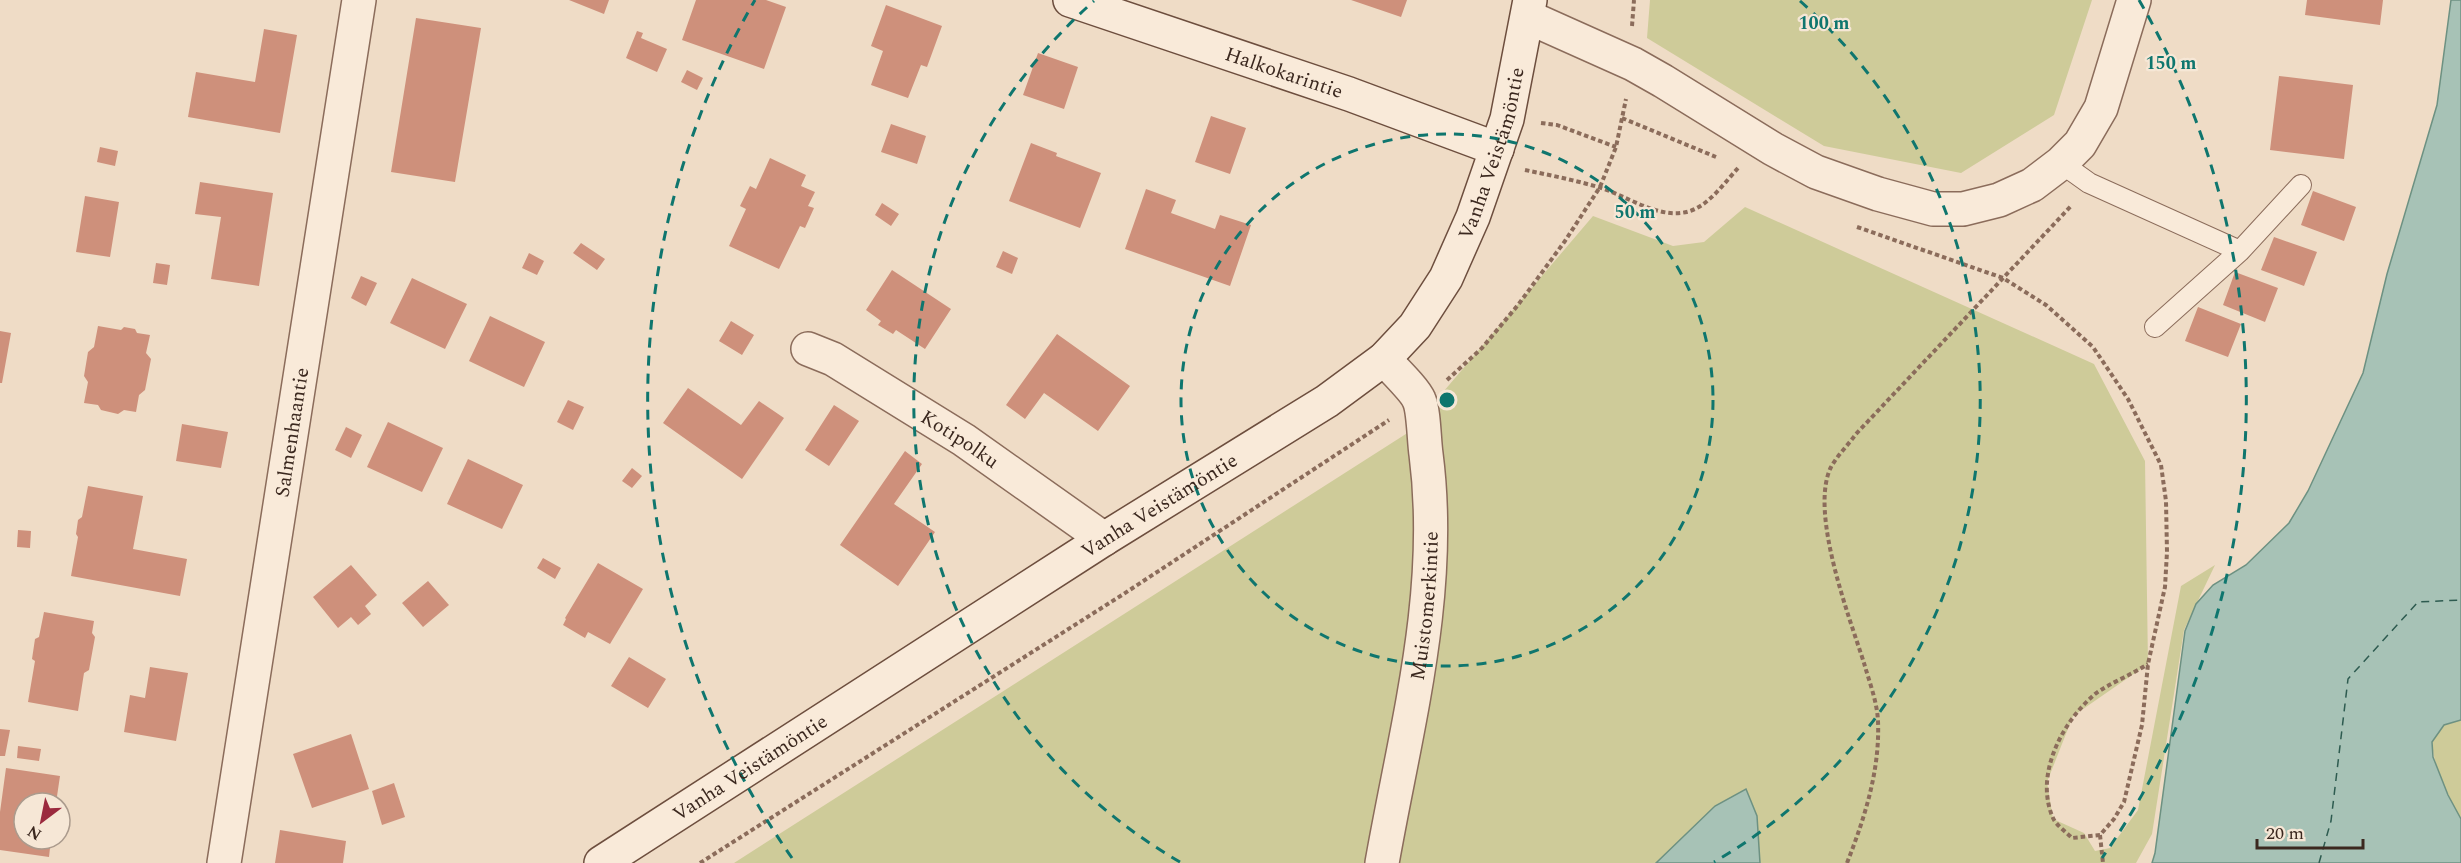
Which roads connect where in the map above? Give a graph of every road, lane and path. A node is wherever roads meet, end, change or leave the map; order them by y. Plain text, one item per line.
1 (359, 0) edge
2 (1070, 0) edge
3 (2134, 0) edge
4 (1529, 8) edge
5 (1622, 118) dead end
6 (1759, 140) junction
7 (1499, 144) junction
8 (1616, 147) junction
9 (2061, 163) junction
10 (2301, 185) dead end
11 (1600, 187) junction
12 (2240, 251) junction
13 (2155, 327) dead end
14 (808, 349) dead end
15 (1384, 359) junction
16 (1419, 400) junction
17 (1104, 539) junction
18 (2148, 664) junction
19 (2100, 835) junction
20 (224, 863) edge
21 (602, 863) edge
22 (700, 863) edge
23 (1382, 863) edge
24 (1847, 863) edge
25 (2103, 863) edge

1 - 20 street, Salmenhaantie
2 - 7 street, Halkokarintie
3 - 9 street
4 - 6 street
4 - 7 street, Vanha Veistämöntie
5 - 8 path
6 - 9 street
6 - 11 path
7 - 8 path
7 - 11 path
7 - 15 street, Vanha Veistämöntie
8 - 11 path
9 - 12 lane
10 - 12 lane
11 - 16 path
12 - 13 lane
14 - 17 street, Kotipolku
15 - 16 street
15 - 17 street, Vanha Veistämöntie
16 - 22 path
16 - 23 street, Muistomerkintie
17 - 21 street, Vanha Veistämöntie
18 - 19 path
18 - 19 path
18 - 24 path
19 - 25 path

